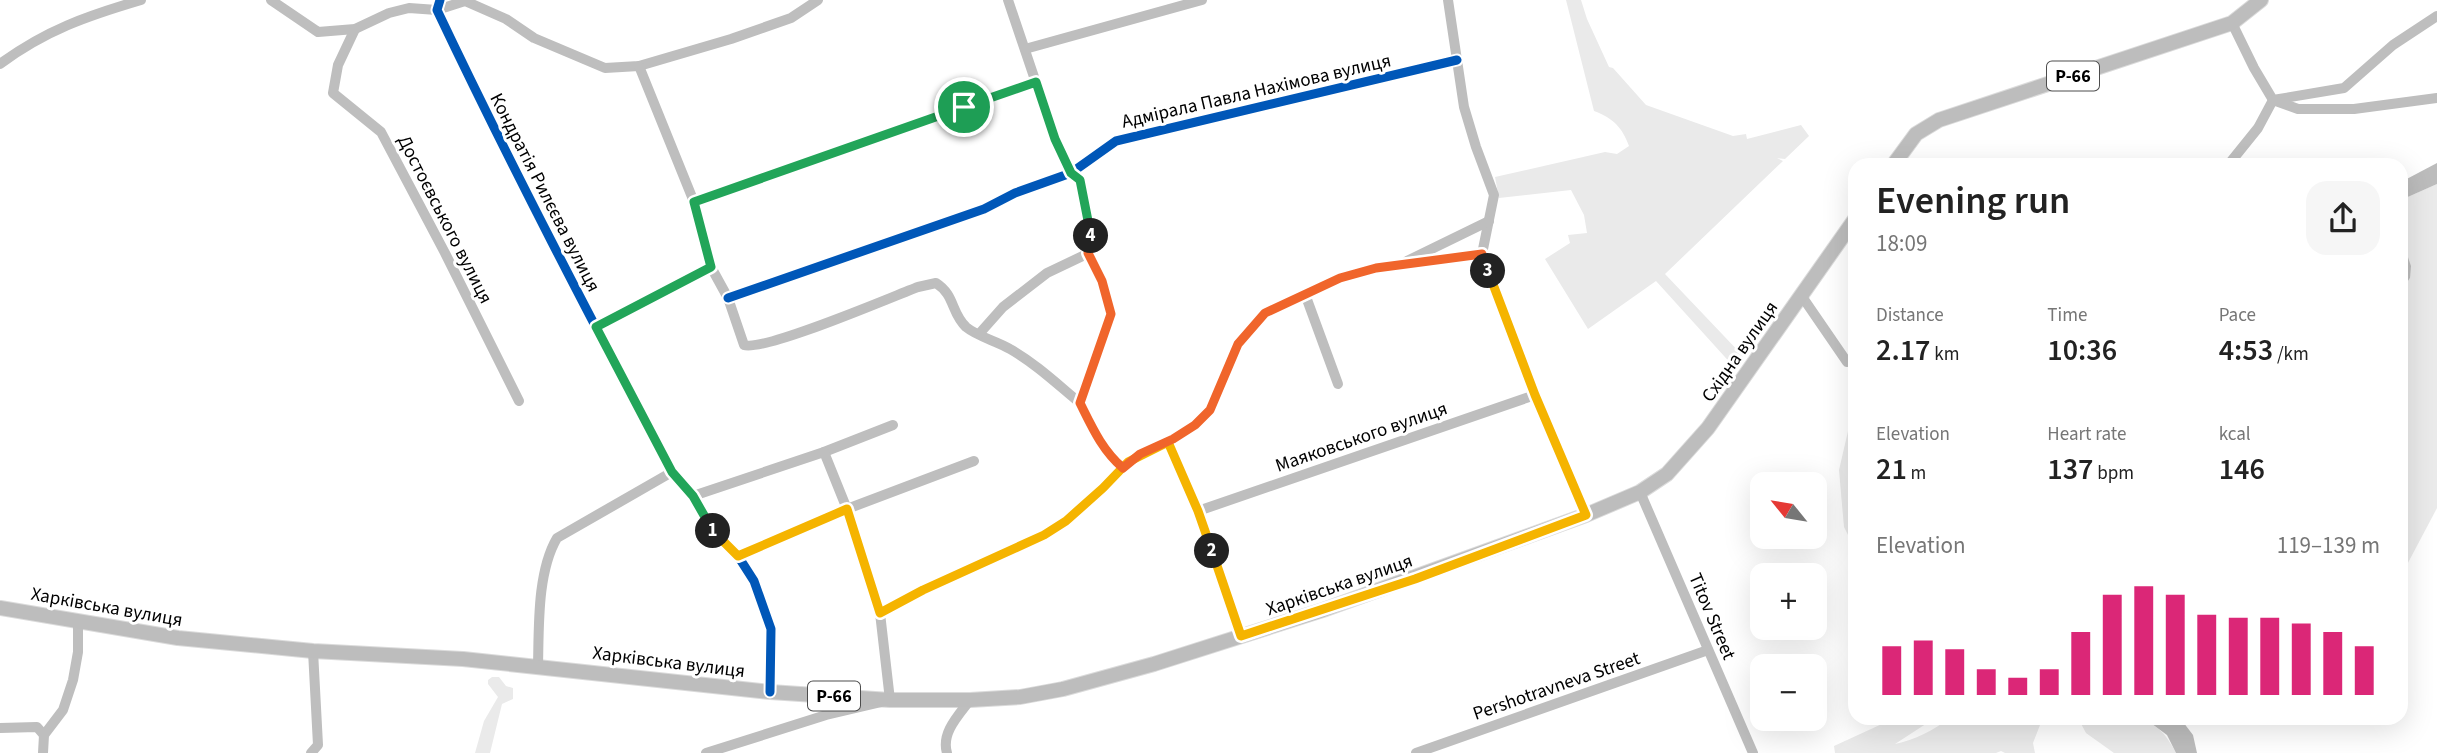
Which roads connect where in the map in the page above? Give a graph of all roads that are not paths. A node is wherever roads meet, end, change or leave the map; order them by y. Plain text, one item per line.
1 (141, 0) edge
2 (271, 0) edge
3 (818, 0) edge
4 (1008, 0) edge
5 (1202, 0) edge
6 (1448, 0) edge
7 (2262, 0) edge
8 (439, 5) edge
9 (2437, 16) edge
10 (2232, 23) junction
11 (355, 29) junction
12 (1025, 49) junction
13 (1457, 60) junction
14 (0, 64) edge
15 (639, 66) junction
16 (1036, 82) junction
17 (2437, 98) edge
18 (2273, 100) junction
19 (1898, 158) edge
20 (2234, 158) edge
21 (1071, 173) junction
22 (694, 202) junction
23 (1489, 221) junction
24 (1848, 229) edge
25 (1090, 248) junction
26 (1482, 254) junction
27 (1399, 264) junction
28 (711, 267) junction
29 (1305, 294) junction
30 (1801, 295) junction
31 (728, 298) junction
32 (596, 327) junction
33 (979, 334) junction
34 (1848, 362) edge
35 (1338, 384) dead end
36 (1535, 395) junction
37 (519, 401) dead end
38 (1080, 403) junction
39 (893, 425) dead end
40 (1168, 442) junction
41 (824, 452) junction
42 (974, 461) dead end
43 (1123, 468) junction
44 (672, 472) junction
45 (1640, 492) junction
46 (693, 496) junction
47 (847, 509) junction
48 (1198, 511) junction
49 (1586, 515) junction
50 (738, 556) junction
51 (0, 608) edge
52 (880, 613) junction
53 (78, 620) junction
54 (1241, 636) junction
55 (1708, 650) junction
56 (313, 651) junction
57 (538, 666) junction
58 (770, 692) junction
59 (890, 700) junction
60 (970, 700) junction
61 (0, 728) edge
62 (44, 736) junction
63 (43, 753) edge
64 (311, 753) edge
65 (706, 753) edge
66 (947, 753) edge
67 (1416, 753) edge
68 (1753, 753) edge

1 - 14 street
2 - 11 street
3 - 15 street
4 - 12 street
5 - 12 street
6 - 13 street
7 - 10 main road, Р-66
8 - 11 street
8 - 15 street
8 - 32 street, Кондратія Рилєєва вулиця
9 - 18 street
10 - 18 street
10 - 19 main road, Р-66
11 - 37 street, Достоєвського вулиця
12 - 16 street
13 - 21 street, Адмірала Павла Нахімова вулиця
13 - 23 street
15 - 22 street
16 - 21 street
16 - 22 street
17 - 18 street
18 - 20 street
21 - 25 street
21 - 31 street, Адмірала Павла Нахімова вулиця
22 - 28 street
23 - 26 street
23 - 27 street
24 - 30 main road, Східна вулиця / Р-66
25 - 33 street
25 - 38 street
26 - 27 street
26 - 36 street
27 - 29 street
28 - 31 street
28 - 32 street
29 - 35 street
29 - 40 street
30 - 34 street
30 - 45 main road, Східна вулиця / Р-66
31 - 33 street
32 - 44 street, Кондратія Рилєєва вулиця
33 - 38 street
36 - 48 street, Маяковського вулиця
36 - 49 street
38 - 43 street
39 - 41 street
40 - 43 street
40 - 48 street
41 - 46 street
41 - 47 street
42 - 47 street
43 - 52 street
44 - 46 street, Кондратія Рилєєва вулиця
44 - 57 street
45 - 49 main road, Харківська вулиця / Р-66
45 - 55 street, Titov Street
46 - 50 street, Кондратія Рилєєва вулиця
47 - 50 street
47 - 52 street
48 - 54 street
49 - 54 main road, Харківська вулиця / Р-66
50 - 58 street, Кондратія Рилєєва вулиця
51 - 53 main road, Харківська вулиця / Р-66
52 - 59 street
53 - 56 main road, Харківська вулиця / Р-66
53 - 62 street
54 - 60 main road, Харківська вулиця / Р-66
55 - 67 street, Pershotravneva Street
55 - 68 street, Titov Street
56 - 57 main road, Харківська вулиця / Р-66
56 - 64 street
57 - 58 main road, Харківська вулиця / Р-66
58 - 59 main road, Харківська вулиця / Р-66
59 - 60 main road, Харківська вулиця / Р-66
59 - 65 street
60 - 66 street
61 - 62 street
62 - 63 street

